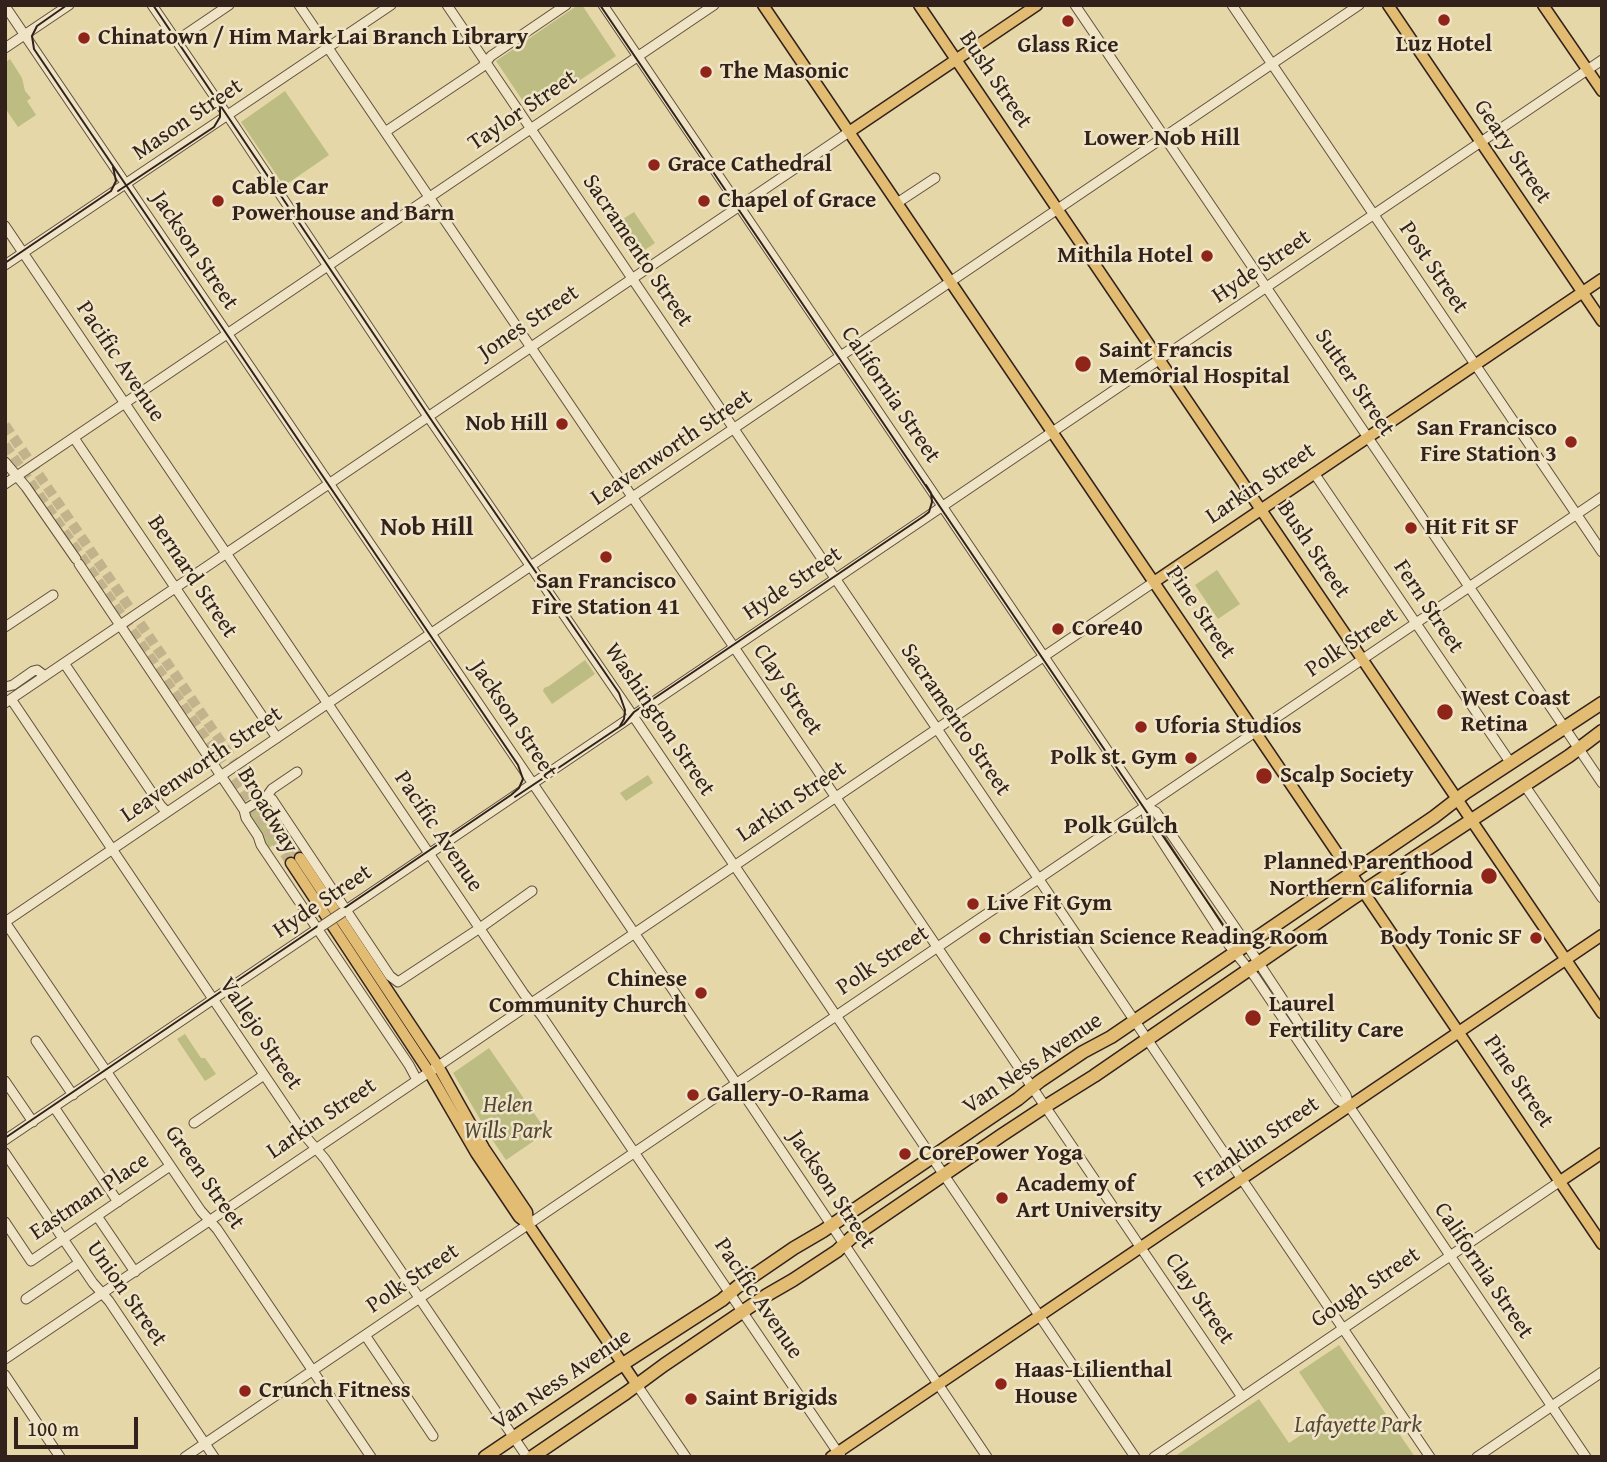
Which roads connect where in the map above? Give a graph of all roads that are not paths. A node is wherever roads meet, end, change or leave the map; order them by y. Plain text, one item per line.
1 (69, 5) edge
2 (152, 5) edge
3 (229, 5) edge
4 (299, 5) edge
5 (391, 5) edge
6 (447, 5) edge
7 (566, 5) edge
8 (603, 5) edge
9 (713, 5) edge
10 (763, 5) edge
11 (919, 5) edge
12 (1037, 5) edge
13 (1075, 5) edge
14 (1232, 5) edge
15 (1359, 5) edge
16 (1388, 5) edge
17 (1543, 5) edge
18 (5, 6) edge
19 (24, 35) junction
20 (176, 41) junction
21 (5, 48) edge
22 (328, 48) junction
23 (638, 57) junction
24 (956, 60) junction
25 (1602, 60) edge
26 (486, 62) junction
27 (1272, 65) junction
28 (1587, 70) junction
29 (1602, 91) edge
30 (228, 116) junction
31 (531, 129) junction
32 (385, 132) junction
33 (849, 132) junction
34 (1164, 137) junction
35 (1480, 142) junction
36 (935, 178) dead end
37 (126, 185) junction
38 (430, 197) junction
39 (897, 204) junction
40 (739, 206) junction
41 (1057, 210) junction
42 (1374, 215) junction
43 (5, 226) edge
44 (24, 253) junction
45 (5, 265) edge
46 (328, 266) junction
47 (632, 279) junction
48 (1602, 279) edge
49 (950, 282) junction
50 (1266, 287) junction
51 (1582, 292) junction
52 (1602, 321) edge
53 (227, 333) junction
54 (531, 347) junction
55 (841, 356) junction
56 (1159, 360) junction
57 (1475, 364) junction
58 (125, 403) junction
59 (428, 417) junction
60 (734, 429) junction
61 (1052, 432) junction
62 (1367, 437) junction
63 (74, 438) junction
64 (5, 462) edge
65 (1314, 473) junction
66 (17, 476) junction
67 (5, 484) edge
68 (329, 484) junction
69 (633, 497) junction
70 (1602, 497) edge
71 (943, 506) junction
72 (1261, 509) junction
73 (1576, 514) junction
74 (1602, 552) edge
75 (226, 553) junction
76 (530, 566) junction
77 (836, 579) junction
78 (1154, 582) junction
79 (1469, 587) junction
80 (176, 588) junction
81 (53, 595) dead end
82 (1416, 623) junction
83 (120, 625) junction
84 (5, 628) edge
85 (431, 634) junction
86 (734, 647) junction
87 (1044, 657) junction
88 (1362, 660) junction
89 (64, 663) junction
90 (45, 676) junction
91 (5, 687) edge
92 (8, 701) edge
93 (1602, 703) edge
94 (328, 704) junction
95 (633, 716) junction
96 (1564, 728) junction
97 (937, 729) junction
98 (1602, 731) edge
99 (1255, 732) junction
100 (277, 738) junction
101 (1578, 748) junction
102 (1510, 762) junction
103 (297, 772) dead end
104 (222, 776) junction
105 (532, 783) junction
106 (1602, 783) edge
107 (1525, 786) junction
108 (267, 796) junction
109 (836, 797) junction
110 (1457, 799) junction
111 (1145, 806) junction
112 (244, 810) junction
113 (167, 812) junction
114 (1471, 820) junction
115 (112, 850) junction
116 (429, 853) junction
117 (295, 860) tunnel mouth
118 (735, 866) junction
119 (1351, 873) junction
120 (1039, 879) junction
121 (532, 891) dead end
122 (1363, 892) junction
123 (1602, 898) edge
124 (344, 910) junction
125 (5, 922) edge
126 (319, 928) junction
127 (480, 928) junction
128 (634, 934) junction
129 (1602, 935) edge
130 (1246, 944) junction
131 (938, 947) junction
132 (1235, 952) junction
133 (1565, 960) junction
134 (1253, 966) junction
135 (214, 999) junction
136 (532, 1003) junction
137 (1602, 1013) edge
138 (837, 1016) junction
139 (1134, 1020) junction
140 (1458, 1032) junction
141 (1147, 1039) junction
142 (36, 1041) dead end
143 (434, 1069) junction
144 (106, 1072) junction
145 (264, 1075) junction
146 (417, 1080) junction
147 (5, 1081) edge
148 (736, 1084) junction
149 (1032, 1087) junction
150 (73, 1095) junction
151 (1046, 1106) junction
152 (1349, 1106) junction
153 (54, 1107) junction
154 (33, 1122) junction
155 (194, 1123) dead end
156 (5, 1140) edge
157 (316, 1149) junction
158 (635, 1152) junction
159 (5, 1153) edge
160 (1602, 1153) edge
161 (932, 1157) junction
162 (170, 1166) junction
163 (944, 1174) junction
164 (1242, 1179) junction
165 (1559, 1182) junction
166 (118, 1202) junction
167 (97, 1216) junction
168 (210, 1221) junction
169 (5, 1222) edge
170 (528, 1224) junction
171 (831, 1225) junction
172 (63, 1239) junction
173 (844, 1244) junction
174 (1602, 1244) edge
175 (1141, 1247) junction
176 (1450, 1256) junction
177 (79, 1262) junction
178 (135, 1272) junction
179 (730, 1293) junction
180 (102, 1294) junction
181 (419, 1298) junction
182 (26, 1299) dead end
183 (743, 1311) junction
184 (1040, 1315) junction
185 (1343, 1328) junction
186 (365, 1335) junction
187 (5, 1359) edge
188 (623, 1364) junction
189 (312, 1371) junction
190 (1602, 1372) edge
191 (5, 1375) edge
192 (939, 1384) junction
193 (637, 1385) junction
194 (1242, 1397) junction
195 (1552, 1406) junction
196 (433, 1436) dead end
197 (514, 1437) junction
198 (205, 1443) junction
199 (837, 1455) edge
200 (60, 1457) edge
201 (185, 1457) edge
202 (214, 1457) edge
203 (370, 1457) edge
204 (485, 1457) edge
205 (530, 1457) edge
206 (686, 1457) edge
207 (987, 1457) edge
208 (1135, 1457) edge
209 (1154, 1457) edge
210 (1430, 1457) edge
211 (1477, 1457) edge
212 (1586, 1457) edge

1 - 19 street
2 - 20 street, Washington Street
3 - 20 street
4 - 22 street, Clay Street
5 - 22 street, Mason Street
6 - 26 street, Sacramento Street
7 - 26 street
8 - 23 street, California Street
9 - 23 street, Taylor Street
10 - 33 main road, Pine Street
11 - 24 main road, Bush Street
12 - 24 main road, Jones Street
13 - 34 street, Sutter Street
14 - 27 street, Post Street
15 - 27 street, Leavenworth Street
16 - 35 main road, Geary Street
17 - 28 main road
18 - 19 street, Jackson Street
19 - 21 street
19 - 37 street, Jackson Street
20 - 30 street, Washington Street
22 - 30 street, Mason Street
22 - 32 street, Clay Street
23 - 31 street, Taylor Street
23 - 40 street, California Street
24 - 33 main road, Jones Street
24 - 41 main road, Bush Street
25 - 28 street, Hyde Street
26 - 31 street, Sacramento Street
26 - 32 street
27 - 34 street, Leavenworth Street
27 - 42 street, Post Street
28 - 29 main road
28 - 35 street, Hyde Street
30 - 37 street, Mason Street
30 - 46 street, Washington Street
31 - 38 street, Taylor Street
31 - 47 street, Sacramento Street
32 - 38 street, Clay Street
33 - 39 main road, Pine Street
33 - 40 street, Jones Street
34 - 41 street, Leavenworth Street
34 - 50 street, Sutter Street
35 - 42 street, Hyde Street
35 - 51 main road, Geary Street
36 - 39 street
37 - 44 street, Mason Street
37 - 53 street, Jackson Street
38 - 46 street, Taylor Street
38 - 54 street, Clay Street
39 - 49 main road, Pine Street
40 - 47 street, Jones Street
40 - 55 street, California Street
41 - 49 street, Leavenworth Street
41 - 56 main road, Bush Street
42 - 50 street, Hyde Street
42 - 57 street, Post Street
43 - 44 street, Pacific Avenue
44 - 45 street, Mason Street
44 - 58 street, Pacific Avenue
46 - 53 street, Taylor Street
46 - 59 street, Washington Street
47 - 54 street, Jones Street
47 - 60 street, Sacramento Street
48 - 51 main road, Larkin Street
49 - 55 street, Leavenworth Street
49 - 61 main road, Pine Street
50 - 56 street, Hyde Street
50 - 62 street, Sutter Street
51 - 52 main road, Geary Street
51 - 57 main road, Larkin Street
53 - 58 street, Taylor Street
53 - 68 street, Jackson Street
54 - 59 street, Jones Street
54 - 69 street, Clay Street
55 - 60 street, Leavenworth Street
55 - 71 street, California Street
56 - 61 street, Hyde Street
56 - 72 main road, Bush Street
57 - 62 main road, Larkin Street
57 - 73 street, Post Street
58 - 63 street, Taylor Street
58 - 75 street, Pacific Avenue
59 - 68 street, Jones Street
59 - 76 street, Washington Street
60 - 69 street, Leavenworth Street
60 - 77 street, Sacramento Street
61 - 71 street, Hyde Street
61 - 78 main road, Pine Street
62 - 65 main road, Larkin Street
62 - 79 street, Sutter Street
63 - 66 street, Taylor Street
63 - 80 street, Bernard Street
64 - 66 street, Broadway
65 - 72 main road, Larkin Street
65 - 82 street, Fern Street
66 - 67 street, Taylor Street
66 - 83 street, Broadway
68 - 75 street, Jones Street
68 - 85 street, Jackson Street
69 - 76 street, Leavenworth Street
69 - 86 street, Clay Street
70 - 73 street, Polk Street
71 - 77 street, Hyde Street
71 - 87 street, California Street
72 - 78 main road, Larkin Street
72 - 88 main road, Bush Street
73 - 74 street, Post Street
73 - 79 street, Polk Street
75 - 80 street, Jones Street
75 - 94 street, Pacific Avenue
76 - 85 street, Leavenworth Street
76 - 95 street, Washington Street
77 - 86 street, Hyde Street
77 - 97 street, Sacramento Street
78 - 87 street, Larkin Street
78 - 99 main road, Pine Street
79 - 82 street, Polk Street
79 - 96 street, Sutter Street
80 - 83 street, Jones Street
80 - 100 street, Bernard Street
81 - 84 street
82 - 88 street, Polk Street
82 - 102 street, Fern Street
83 - 89 street, Jones Street
83 - 104 street, Broadway
85 - 94 street, Leavenworth Street
85 - 105 street, Jackson Street
86 - 95 street, Hyde Street
86 - 109 street, Clay Street
87 - 97 street, Larkin Street
87 - 111 street, California Street
88 - 99 street, Polk Street
88 - 110 main road, Bush Street
89 - 90 street, Jones Street
89 - 113 street
90 - 91 street, Jones Street
90 - 92 street, Jones Street
92 - 115 street, Vallejo Street
93 - 96 highway, Van Ness Avenue
94 - 100 street, Leavenworth Street
94 - 116 street, Pacific Avenue
95 - 105 street, Hyde Street
95 - 118 street, Washington Street
96 - 101 street, Sutter Street
96 - 102 highway, Van Ness Avenue
97 - 109 street, Larkin Street
97 - 120 street, Sacramento Street
98 - 101 highway, Van Ness Avenue
99 - 111 street, Polk Street
99 - 119 main road, Pine Street
100 - 104 street, Leavenworth Street
101 - 106 street, Sutter Street
101 - 107 highway, Van Ness Avenue
102 - 110 highway, Van Ness Avenue
103 - 108 street
104 - 112 street, Broadway
104 - 113 street, Leavenworth Street
105 - 116 street, Hyde Street
105 - 128 street, Jackson Street
107 - 114 highway, Van Ness Avenue
107 - 123 street
108 - 112 street
108 - 124 street, Broadway
109 - 118 street, Larkin Street
109 - 131 street, Clay Street
110 - 114 main road, Bush Street
110 - 119 highway, Van Ness Avenue
111 - 120 street, Polk Street
111 - 130 street, California Street
111 - 132 street, California Street
112 - 126 street, Broadway
113 - 115 street, Leavenworth Street
114 - 122 highway, Van Ness Avenue
114 - 133 main road, Bush Street
115 - 125 street, Leavenworth Street
115 - 135 street, Vallejo Street
116 - 124 street, Hyde Street
116 - 127 street, Pacific Avenue
117 - 143 main road, Broadway
118 - 128 street, Larkin Street
118 - 138 street, Washington Street
119 - 122 main road, Pine Street
119 - 130 highway, Van Ness Avenue
120 - 131 street, Polk Street
120 - 139 street, Sacramento Street
121 - 127 street
122 - 134 highway, Van Ness Avenue
122 - 140 main road, Pine Street
124 - 126 street, Hyde Street, bridge
124 - 127 street, Broadway
125 - 144 street, Green Street
126 - 135 street, Hyde Street
126 - 146 street, Broadway
127 - 136 street, Pacific Avenue
128 - 136 street, Larkin Street
128 - 148 street, Jackson Street
129 - 133 main road, Franklin Street
130 - 132 highway, Van Ness Avenue
130 - 134 street, California Street
131 - 138 street, Polk Street
131 - 149 street, Clay Street
132 - 134 street, California Street
132 - 139 highway, Van Ness Avenue
133 - 137 main road, Bush Street
133 - 140 main road, Franklin Street
134 - 141 highway, Van Ness Avenue
134 - 152 street, California Street
135 - 144 street, Hyde Street
135 - 145 street, Vallejo Street
136 - 143 street, Larkin Street
136 - 158 street, Pacific Avenue
138 - 148 street, Polk Street
138 - 161 street, Washington Street
139 - 141 street, Sacramento Street
139 - 149 highway, Van Ness Avenue
140 - 152 main road, Franklin Street
140 - 165 main road, Pine Street
141 - 151 highway, Van Ness Avenue
141 - 164 street, Sacramento Street
142 - 150 street
143 - 146 street, Larkin Street
143 - 170 main road, Broadway
144 - 150 street, Hyde Street
144 - 162 street, Green Street
145 - 155 street
145 - 157 street, Vallejo Street
146 - 157 street, Larkin Street
147 - 154 street
148 - 158 street, Polk Street
148 - 171 street, Jackson Street
149 - 151 street, Clay Street
149 - 161 highway, Van Ness Avenue
150 - 153 street, Hyde Street
151 - 163 highway, Van Ness Avenue
151 - 175 street, Clay Street
152 - 164 main road, Franklin Street
152 - 176 street, California Street
153 - 154 street, Hyde Street
153 - 166 street
154 - 156 street, Hyde Street
157 - 168 street, Larkin Street
157 - 181 street, Vallejo Street
158 - 170 street, Polk Street
158 - 179 street, Pacific Avenue
159 - 172 street, Union Street
160 - 165 main road, Gough Street
161 - 163 street, Washington Street
161 - 171 highway, Van Ness Avenue
162 - 166 street, Eastman Place
162 - 168 street, Green Street
163 - 173 highway, Van Ness Avenue
163 - 184 street, Washington Street
164 - 175 main road, Franklin Street
164 - 185 street, Sacramento Street
165 - 174 main road, Pine Street
165 - 176 street, Gough Street
166 - 167 street, Eastman Place
167 - 172 street, Eastman Place
167 - 178 street
168 - 178 street, Larkin Street
168 - 189 street, Green Street
169 - 172 street, Eastman Place
170 - 181 street, Polk Street
170 - 188 main road, Broadway
171 - 173 street, Jackson Street
171 - 179 highway, Van Ness Avenue
172 - 177 street, Union Street
173 - 183 highway, Van Ness Avenue
173 - 192 street, Jackson Street
175 - 184 main road, Franklin Street
175 - 194 street, Clay Street
176 - 185 street, Gough Street
176 - 195 street, California Street
177 - 180 street, Union Street
177 - 182 street
178 - 180 street, Larkin Street
179 - 183 street, Pacific Avenue
179 - 188 highway, Van Ness Avenue
180 - 187 street, Larkin Street
180 - 198 street, Union Street
181 - 186 street, Polk Street
181 - 197 street, Vallejo Street
183 - 193 highway, Van Ness Avenue
183 - 199 street, Pacific Avenue
184 - 192 main road, Franklin Street
184 - 208 street, Washington Street
185 - 194 street, Gough Street
185 - 210 street, Sacramento Street
186 - 189 street, Polk Street
186 - 196 street
188 - 193 main road, Broadway
188 - 197 highway, Van Ness Avenue
189 - 198 street, Polk Street
189 - 203 street, Green Street
190 - 195 street
191 - 200 street
192 - 199 main road, Franklin Street
192 - 207 street, Jackson Street
193 - 205 highway, Van Ness Avenue
193 - 206 street, Broadway
194 - 209 street, Gough Street
195 - 211 street
195 - 212 street, California Street
197 - 204 highway, Van Ness Avenue
197 - 205 street, Vallejo Street
198 - 201 street, Polk Street
198 - 202 street, Union Street

